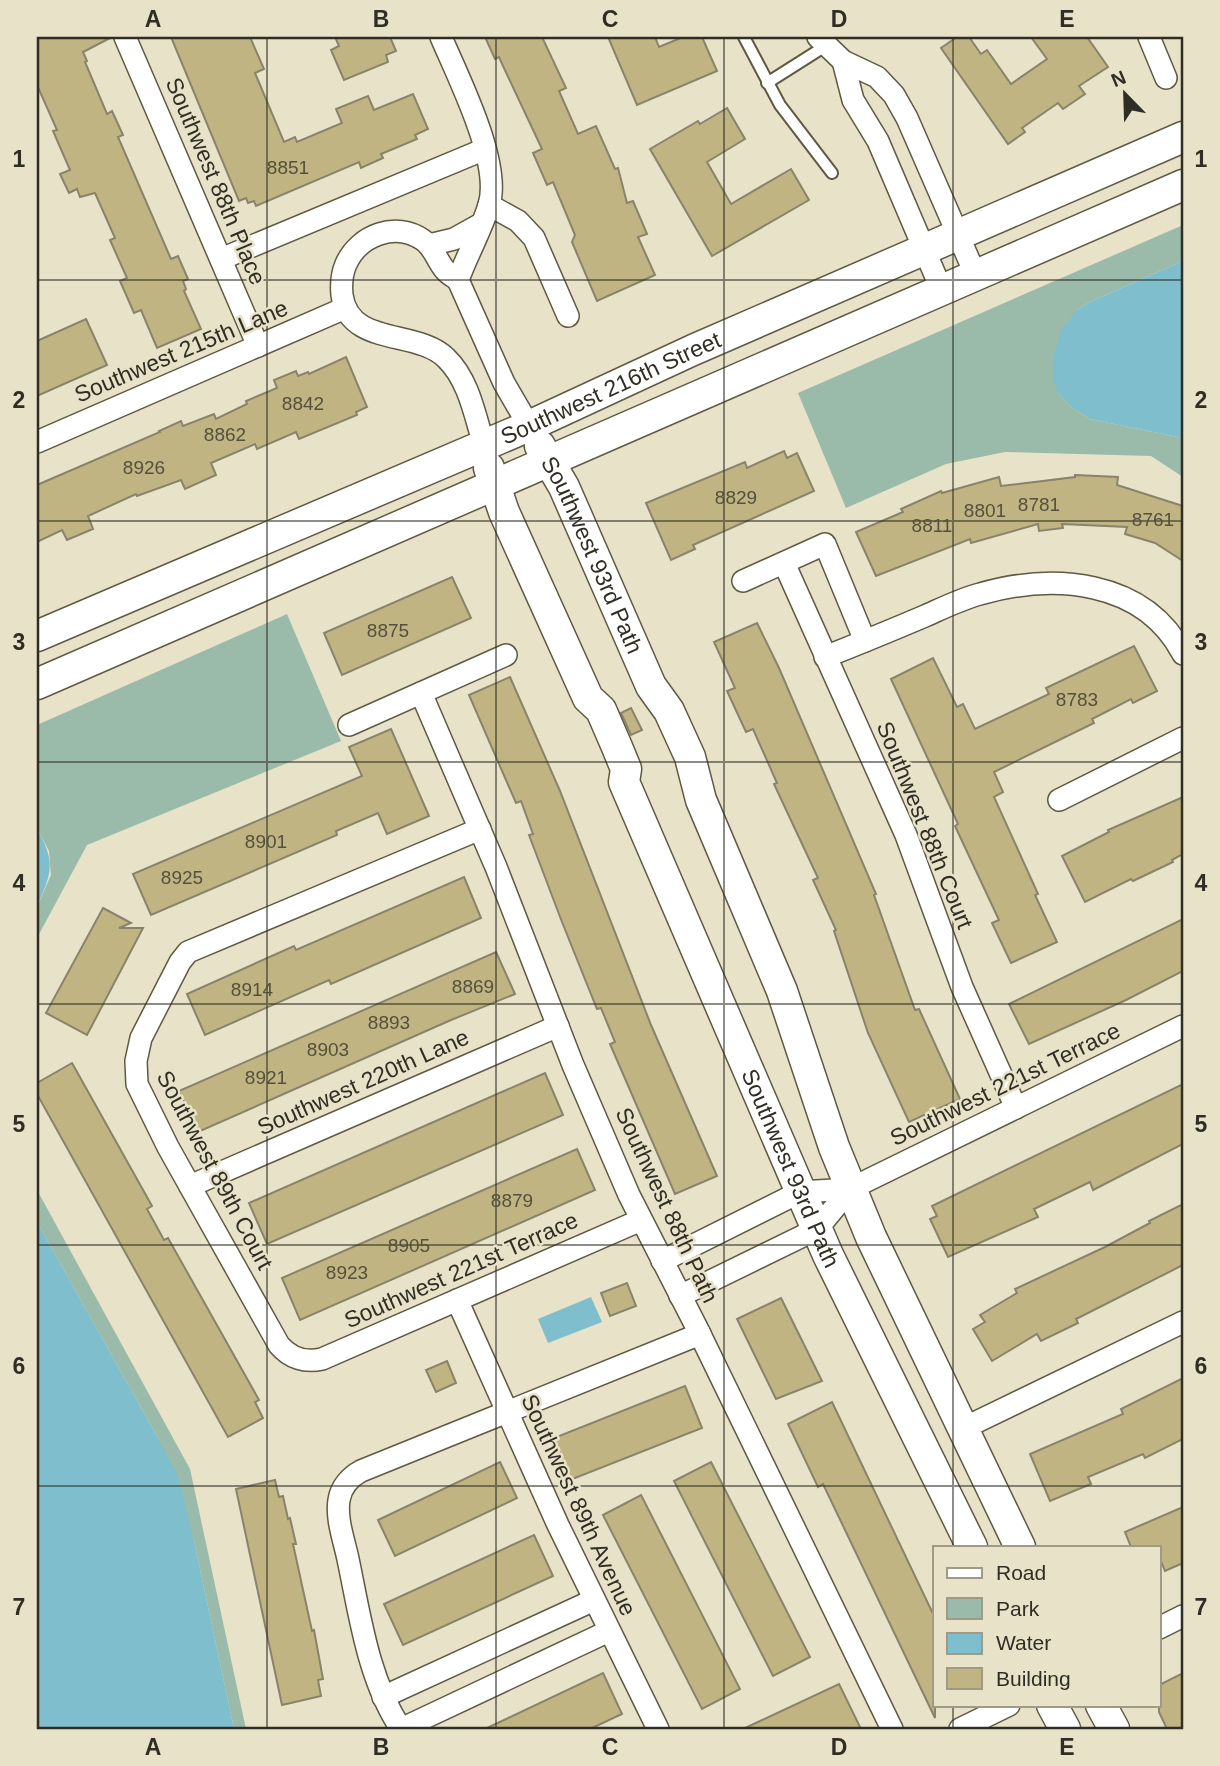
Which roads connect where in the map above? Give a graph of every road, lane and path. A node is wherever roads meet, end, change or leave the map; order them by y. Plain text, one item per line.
1 (125, 37) edge
2 (441, 37) edge
3 (744, 37) edge
4 (1149, 37) edge
5 (822, 41) edge
6 (843, 61) junction
7 (1167, 78) dead end
8 (767, 83) junction
9 (1183, 137) edge
10 (485, 149) junction
11 (832, 173) dead end
12 (1183, 185) edge
13 (485, 215) junction
14 (959, 236) junction
15 (429, 245) junction
16 (925, 249) junction
17 (221, 259) junction
18 (976, 276) junction
19 (458, 280) junction
20 (942, 291) junction
21 (345, 308) junction
22 (568, 316) dead end
23 (258, 346) junction
24 (529, 426) junction
25 (37, 442) edge
26 (484, 446) junction
27 (549, 461) junction
28 (494, 485) junction
29 (784, 563) junction
30 (743, 581) dead end
31 (37, 636) edge
32 (865, 641) junction
33 (1183, 654) edge
34 (506, 655) dead end
35 (825, 657) junction
36 (37, 684) edge
37 (421, 693) junction
38 (348, 725) dead end
39 (1183, 738) edge
40 (1059, 800) dead end
41 (480, 829) junction
42 (558, 1026) junction
43 (1183, 1026) edge
44 (1016, 1108) junction
45 (190, 1186) junction
46 (850, 1189) junction
47 (800, 1192) junction
48 (641, 1220) junction
49 (817, 1229) junction
50 (662, 1261) junction
51 (680, 1296) junction
52 (457, 1300) junction
53 (1183, 1322) edge
54 (700, 1334) junction
55 (301, 1359) joint
56 (507, 1412) junction
57 (962, 1429) junction
58 (972, 1546) edge
59 (1020, 1546) edge
60 (594, 1600) junction
61 (1183, 1616) edge
62 (1160, 1628) edge
63 (609, 1631) junction
64 (383, 1697) junction
65 (1007, 1706) edge
66 (1053, 1706) edge
67 (1102, 1706) edge
68 (401, 1729) edge
69 (658, 1729) edge
70 (892, 1729) edge
71 (960, 1729) edge
72 (1065, 1729) edge
73 (1114, 1729) edge

1 - 17 street, Southwest 88th Place
2 - 10 street
3 - 8 lane
4 - 7 street
5 - 6 street
5 - 8 lane
6 - 14 street
6 - 16 street
8 - 11 lane
9 - 14 street, Southwest 216th Street
10 - 13 street
10 - 17 street
12 - 18 street, Southwest 216th Street
13 - 15 street
13 - 19 street
13 - 22 street
14 - 16 street, Southwest 216th Street
14 - 18 street
15 - 19 street
15 - 21 street
16 - 20 street
16 - 24 street, Southwest 216th Street
17 - 23 street, Southwest 88th Place
18 - 20 street, Southwest 216th Street
19 - 24 street
20 - 27 street, Southwest 216th Street
21 - 23 street, Southwest 215th Lane
21 - 26 street
23 - 25 street, Southwest 215th Lane
24 - 26 street, Southwest 216th Street
24 - 27 street, Southwest 93rd Path
26 - 28 street, Southwest 93rd Path
26 - 31 street, Southwest 216th Street
27 - 28 street, Southwest 216th Street
27 - 46 street, Southwest 93rd Path
28 - 36 street, Southwest 216th Street
28 - 47 street, Southwest 93rd Path
29 - 30 street
29 - 32 street
29 - 35 street, Southwest 88th Court
32 - 33 street
32 - 35 street
34 - 37 street
35 - 44 street, Southwest 88th Court
37 - 38 street
37 - 41 street, Southwest 88th Path
39 - 40 street
41 - 42 street, Southwest 88th Path
41 - 45 street, Southwest 89th Court
42 - 45 street, Southwest 220th Lane
42 - 48 street, Southwest 88th Path
43 - 44 street, Southwest 221st Terrace
44 - 46 street, Southwest 221st Terrace
45 - 55 street, Southwest 89th Court
46 - 47 street, Southwest 221st Terrace
46 - 49 street, Southwest 221st Terrace
46 - 57 street, Southwest 93rd Path
47 - 49 street, Southwest 93rd Path
47 - 50 street, Southwest 221st Terrace
48 - 50 street, Southwest 88th Path
48 - 52 street, Southwest 221st Terrace
49 - 51 street, Southwest 221st Terrace
49 - 58 street, Southwest 93rd Path
50 - 51 street, Southwest 88th Path
51 - 54 street, Southwest 88th Path
52 - 55 street, Southwest 221st Terrace
52 - 56 street, Southwest 89th Avenue
53 - 57 street
54 - 56 street
54 - 70 street, Southwest 88th Path
56 - 60 street, Southwest 89th Avenue
56 - 64 street
57 - 59 street, Southwest 93rd Path
60 - 63 street, Southwest 89th Avenue
60 - 64 street
61 - 62 street
63 - 68 street
63 - 69 street, Southwest 89th Avenue
64 - 68 street
65 - 71 street
66 - 72 street
67 - 73 street

